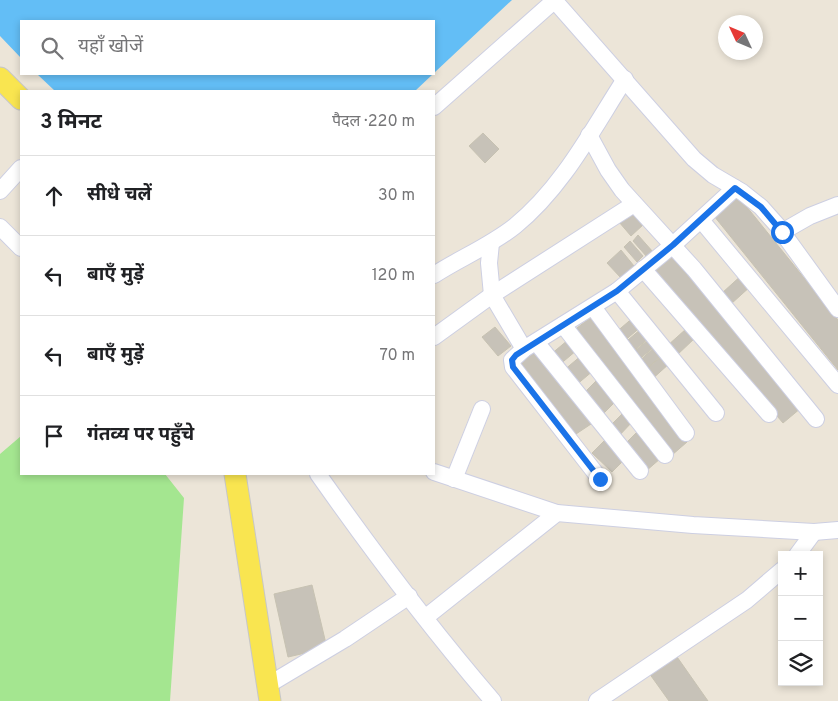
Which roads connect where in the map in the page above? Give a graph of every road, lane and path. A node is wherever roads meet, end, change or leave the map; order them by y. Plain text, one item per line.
1 (555, 0) edge
2 (0, 78) edge
3 (625, 80) junction
4 (20, 98) edge
5 (435, 106) edge
6 (589, 135) junction
7 (20, 169) edge
8 (735, 188) junction
9 (0, 191) edge
10 (634, 204) junction
11 (838, 205) edge
12 (700, 220) junction
13 (0, 227) edge
14 (782, 232) junction
15 (491, 243) junction
16 (673, 245) junction
17 (20, 246) edge
18 (643, 270) junction
19 (435, 274) edge
20 (617, 291) junction
21 (492, 295) junction
22 (593, 308) junction
23 (838, 309) edge
24 (563, 326) junction
25 (435, 336) edge
26 (530, 345) junction
27 (838, 385) edge
28 (482, 409) dead end
29 (716, 413) dead end
30 (769, 414) dead end
31 (816, 419) dead end
32 (686, 433) dead end
33 (665, 455) dead end
34 (640, 471) dead end
35 (435, 472) edge
36 (234, 475) edge
37 (319, 475) edge
38 (454, 479) junction
39 (600, 479) dead end
40 (557, 513) junction
41 (838, 530) edge
42 (814, 532) junction
43 (800, 551) edge
44 (778, 573) edge
45 (409, 596) junction
46 (426, 617) junction
47 (269, 693) edge
48 (493, 701) edge
49 (597, 701) edge

1 - 3 street
1 - 5 street
2 - 4 main road
3 - 6 street
3 - 8 street
6 - 10 street
6 - 15 street
7 - 9 street
8 - 12 street
8 - 14 street
10 - 16 street
10 - 21 street
11 - 14 street
12 - 16 street
12 - 27 street
13 - 17 street
14 - 23 street
15 - 19 street
15 - 21 street
16 - 18 street
16 - 31 street
18 - 20 street
18 - 30 street
20 - 22 street
20 - 29 street
21 - 25 street
21 - 26 street
22 - 24 street
22 - 32 street
24 - 26 street
24 - 33 street
26 - 34 street
26 - 39 street
28 - 38 street
35 - 38 street
36 - 47 main road
37 - 45 street
38 - 40 street
40 - 42 street
40 - 46 street
41 - 42 street
42 - 43 street
44 - 49 street
45 - 46 street
45 - 47 street
46 - 48 street

